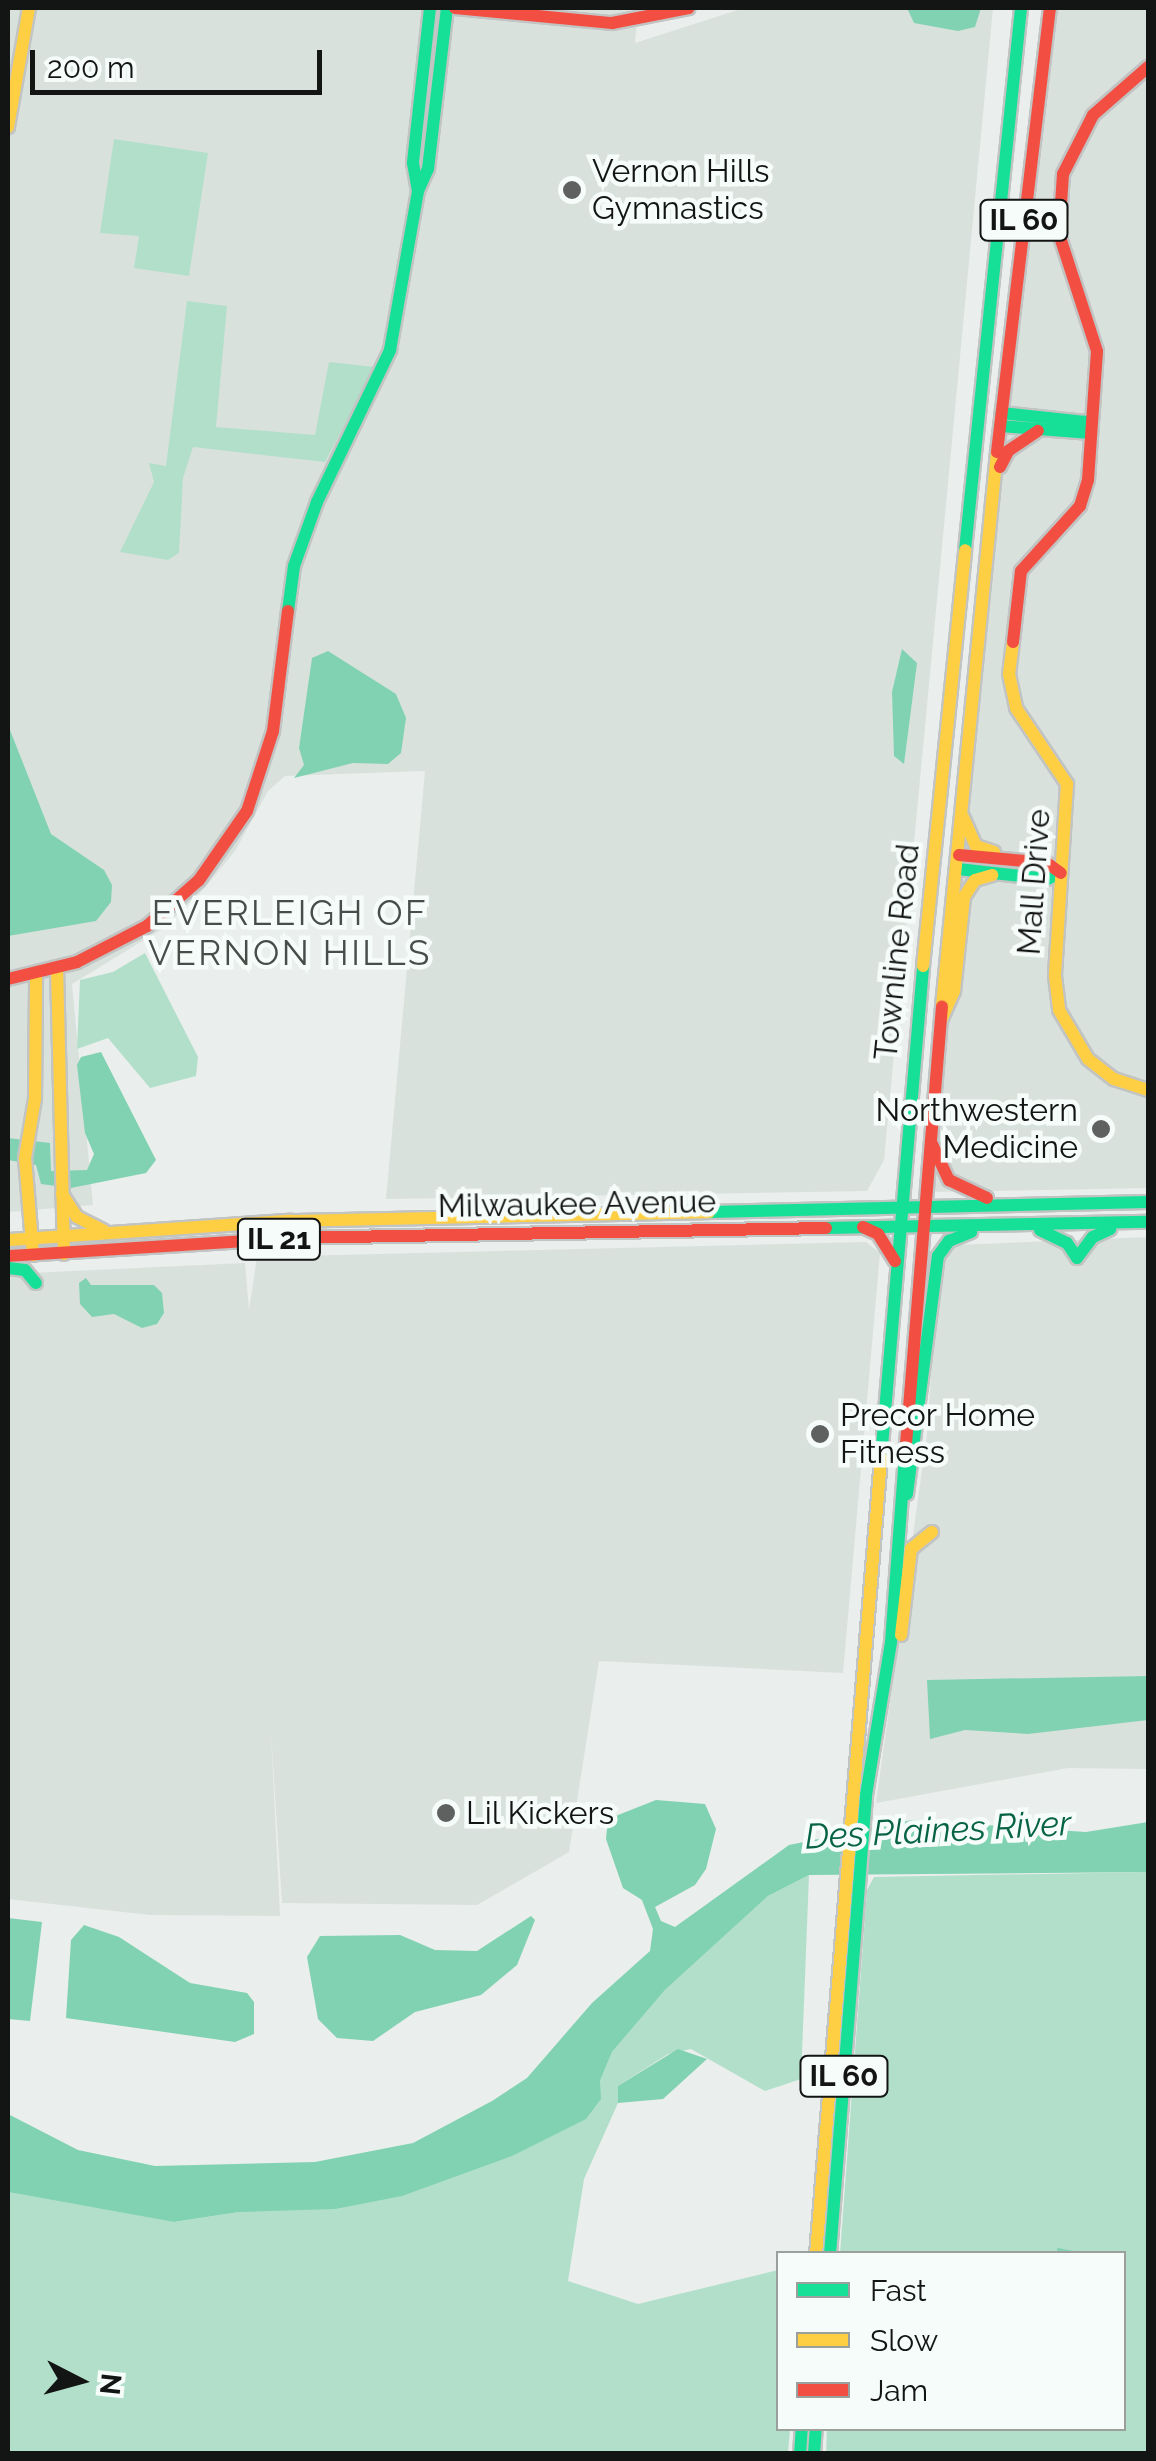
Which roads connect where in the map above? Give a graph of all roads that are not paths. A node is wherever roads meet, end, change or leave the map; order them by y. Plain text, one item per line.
1 (29, 8) edge
2 (430, 8) edge
3 (447, 8) edge
4 (455, 8) edge
5 (689, 8) edge
6 (1021, 8) edge
7 (1053, 8) edge
8 (1148, 67) edge
9 (8, 127) edge
10 (418, 191) junction
11 (1001, 419) junction
12 (1038, 431) junction
13 (1091, 433) junction
14 (995, 476) junction
15 (962, 817) junction
16 (958, 862) junction
17 (1034, 862) junction
18 (1061, 873) junction
19 (992, 875) junction
20 (57, 968) junction
21 (36, 974) junction
22 (8, 979) edge
23 (942, 1020) junction
24 (1148, 1090) edge
25 (929, 1134) junction
26 (62, 1193) junction
27 (1093, 1202) junction
28 (1148, 1202) edge
29 (901, 1204) junction
30 (924, 1204) junction
31 (1148, 1222) edge
32 (1120, 1224) junction
33 (860, 1226) junction
34 (901, 1226) junction
35 (922, 1227) junction
36 (981, 1228) junction
37 (1036, 1228) junction
38 (110, 1233) junction
39 (63, 1236) junction
40 (32, 1238) junction
41 (8, 1240) edge
42 (64, 1254) junction
43 (33, 1255) junction
44 (8, 1256) edge
45 (897, 1266) junction
46 (8, 1268) edge
47 (36, 1284) dead end
48 (902, 1504) junction
49 (932, 1532) dead end
50 (886, 1688) junction
51 (816, 2251) edge
52 (830, 2251) edge

1 - 9 main road
2 - 10 main road
3 - 10 main road
4 - 5 main road
6 - 29 main road, Townline Road / IL 60
7 - 11 main road, Townline Road / IL 60
8 - 13 main road, Mall Drive
10 - 20 main road
11 - 12 main road
11 - 13 main road
11 - 14 main road, Townline Road / IL 60
12 - 13 main road
12 - 14 main road
13 - 18 main road, Mall Drive
14 - 15 main road, Townline Road / IL 60
15 - 16 main road, Townline Road / IL 60
15 - 17 main road
16 - 17 main road
16 - 19 main road
16 - 23 main road, Townline Road / IL 60
17 - 18 main road
18 - 19 main road
18 - 24 main road, Mall Drive
19 - 23 main road
20 - 21 main road
20 - 26 main road
21 - 22 main road
21 - 40 main road
23 - 25 main road, Townline Road / IL 60
25 - 27 main road
25 - 30 main road, Townline Road / IL 60
26 - 38 main road
26 - 39 main road
27 - 28 main road, Milwaukee Avenue / IL 21
27 - 30 main road, Milwaukee Avenue / IL 21
29 - 30 main road, Milwaukee Avenue / IL 21
29 - 34 main road, Townline Road / IL 60
29 - 38 main road, Milwaukee Avenue / IL 21
30 - 35 main road, Townline Road / IL 60
31 - 32 main road, Milwaukee Avenue / IL 21
32 - 37 main road, Milwaukee Avenue / IL 21
32 - 37 main road
33 - 34 main road, Milwaukee Avenue / IL 21
33 - 42 main road, Milwaukee Avenue / IL 21
33 - 45 main road
34 - 35 main road, Milwaukee Avenue / IL 21
34 - 45 main road, Townline Road / IL 60
35 - 36 main road, Milwaukee Avenue / IL 21
35 - 48 main road, Townline Road / IL 60
36 - 37 main road, Milwaukee Avenue / IL 21
36 - 48 main road
38 - 39 main road, Milwaukee Avenue / IL 21
39 - 40 main road, Milwaukee Avenue / IL 21
39 - 42 main road
40 - 41 main road, Milwaukee Avenue / IL 21
40 - 43 main road
42 - 43 main road, Milwaukee Avenue / IL 21
43 - 44 main road, Milwaukee Avenue / IL 21
45 - 51 main road, Townline Road / IL 60
46 - 47 main road
48 - 50 main road, Townline Road / IL 60
49 - 50 main road
50 - 52 main road, Townline Road / IL 60

